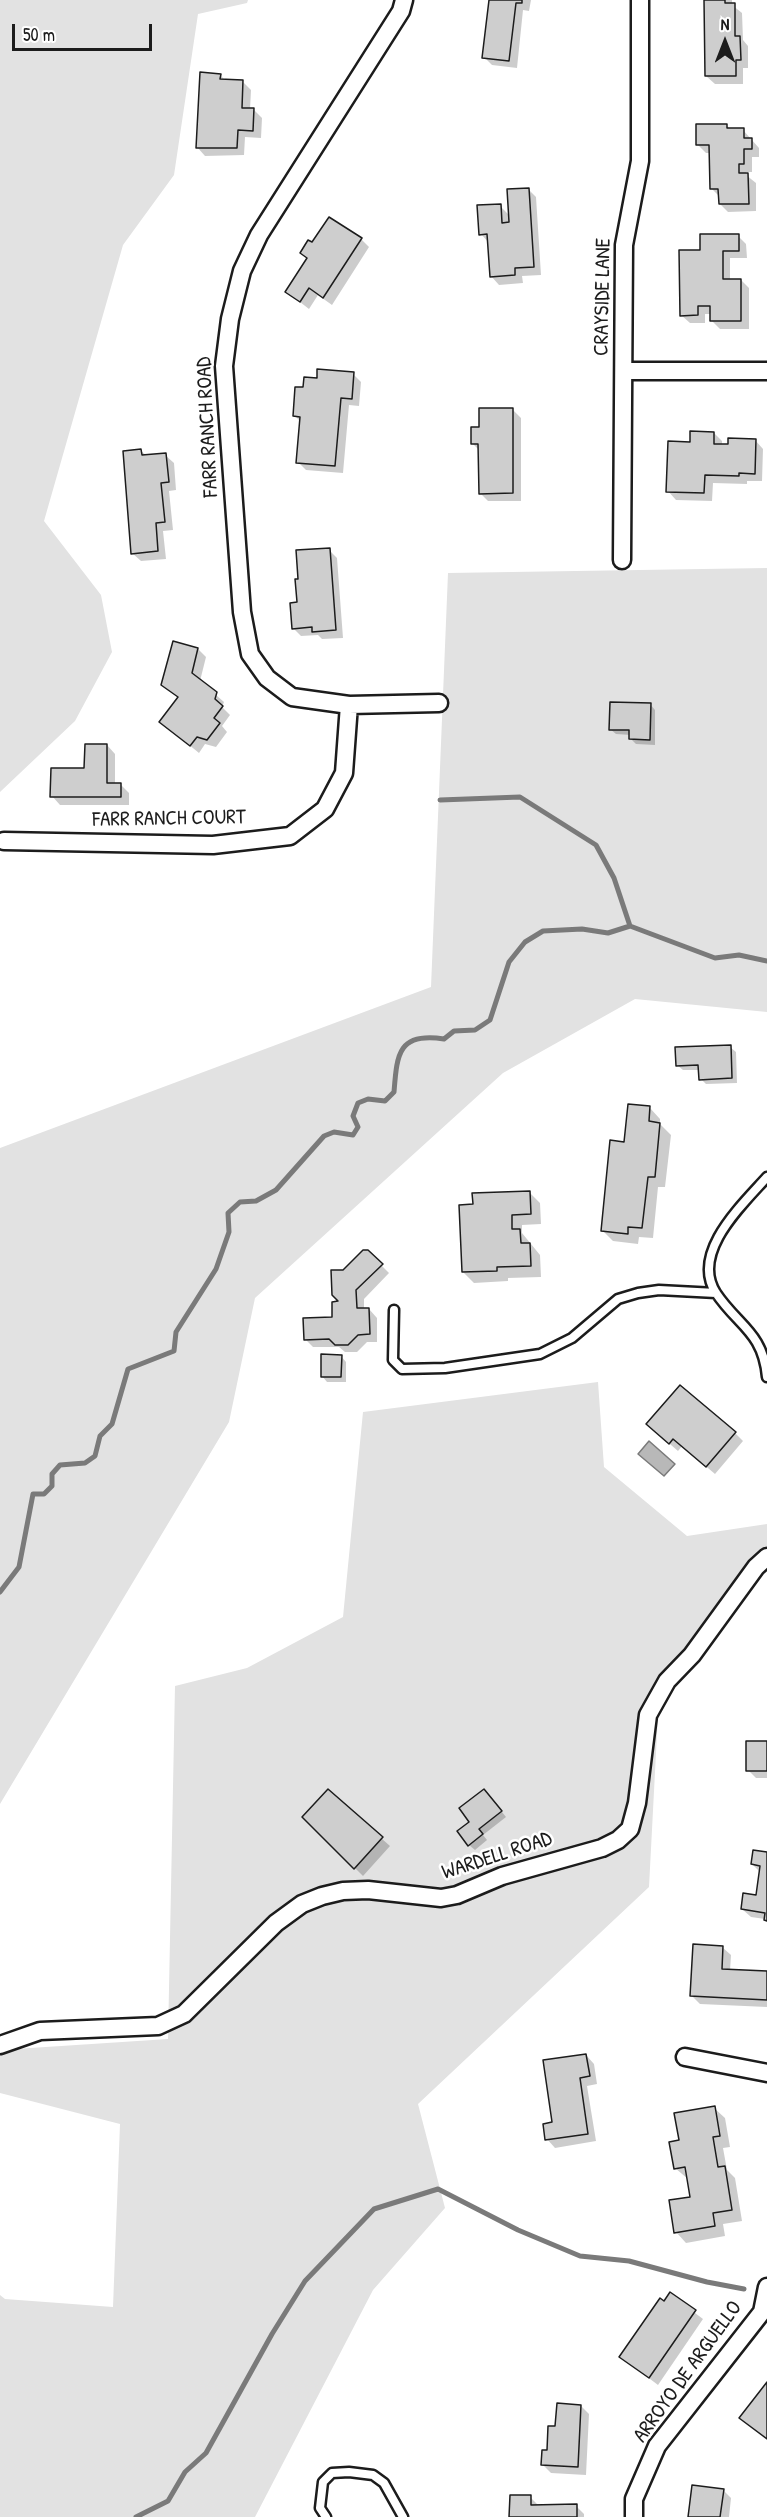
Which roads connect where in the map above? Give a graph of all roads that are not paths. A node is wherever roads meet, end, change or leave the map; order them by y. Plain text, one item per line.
1 (404, 0) edge
2 (640, 0) edge
3 (624, 370) junction
4 (767, 371) edge
5 (622, 560) dead end
6 (439, 703) dead end
7 (350, 705) junction
8 (4, 841) dead end
9 (767, 1177) edge
10 (716, 1293) junction
11 (394, 1310) dead end
12 (767, 1377) edge
13 (767, 1557) edge
14 (0, 2045) edge
15 (685, 2057) dead end
16 (767, 2073) edge
17 (767, 2287) edge
18 (326, 2517) edge
19 (404, 2517) edge
20 (634, 2517) edge

1 - 7 street, FARR RANCH ROAD
2 - 3 street, CRAYSIDE LANE
3 - 4 street
3 - 5 street, CRAYSIDE LANE
6 - 7 street, FARR RANCH ROAD
7 - 8 street, FARR RANCH COURT
9 - 10 lane
10 - 11 lane
10 - 12 lane
13 - 14 street, WARDELL ROAD
15 - 16 street
17 - 20 street, ARROYO DE ARGUELLO
18 - 19 lane

